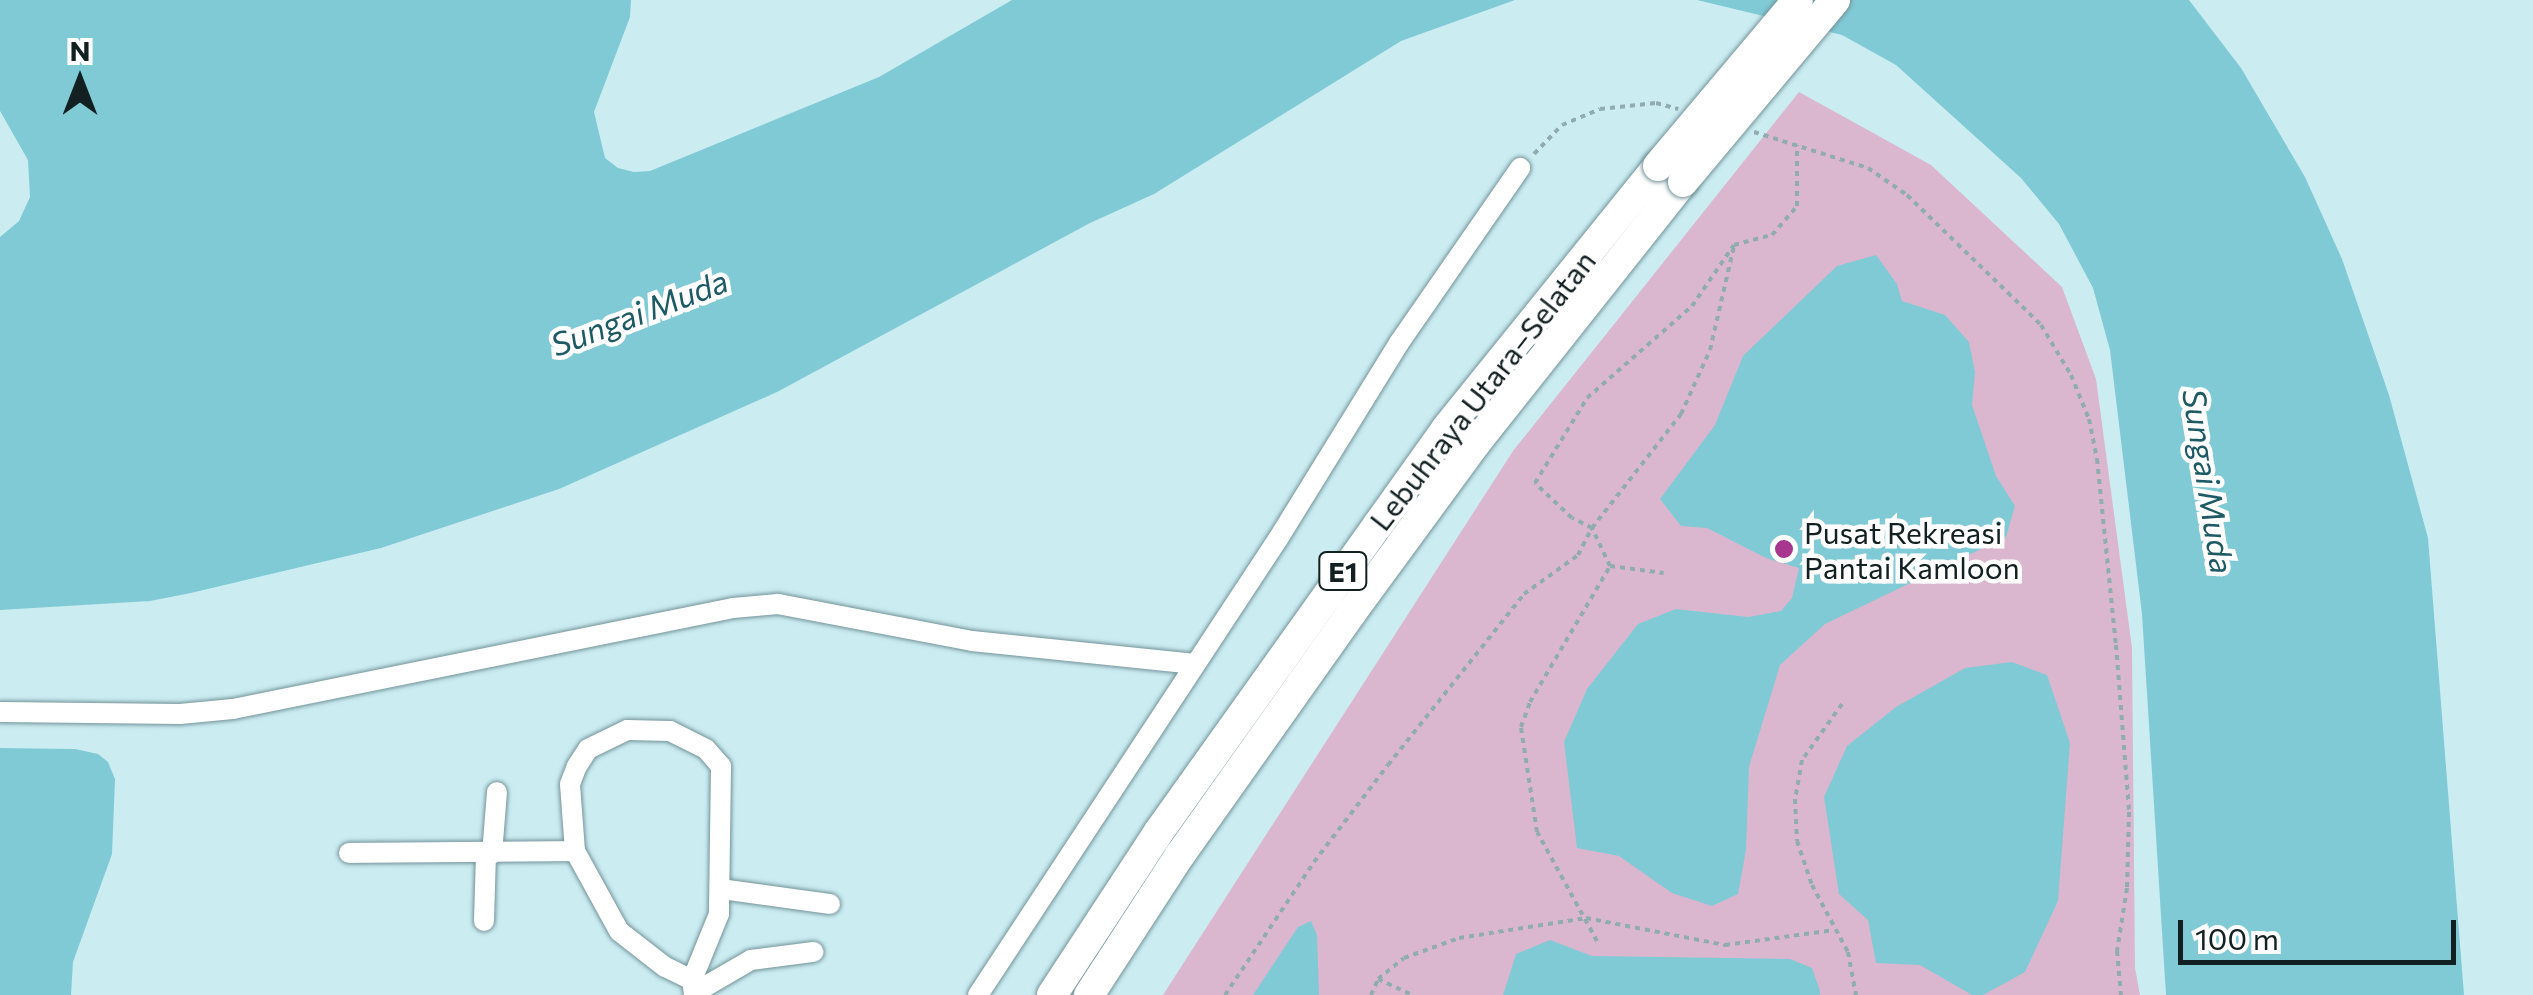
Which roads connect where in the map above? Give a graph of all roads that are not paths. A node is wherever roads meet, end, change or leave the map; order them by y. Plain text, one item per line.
1 (1798, 0) edge
2 (1835, 0) edge
3 (1520, 168) road end
4 (1671, 174) junction
5 (1193, 664) junction
6 (0, 712) edge
7 (497, 792) dead end
8 (575, 851) junction
9 (349, 853) dead end
10 (489, 854) junction
11 (721, 889) junction
12 (830, 904) dead end
13 (484, 921) dead end
14 (813, 952) dead end
15 (693, 989) edge
16 (978, 995) edge
17 (1052, 995) edge
18 (1089, 995) edge

1 - 4 highway, Lebuhraya Utara–Selatan / E1, bridge
2 - 4 highway, Lebuhraya Utara–Selatan / E1, bridge
3 - 5 street
4 - 17 highway, Lebuhraya Utara–Selatan / E1
4 - 18 highway, Lebuhraya Utara–Selatan / E1
5 - 6 street
5 - 16 street
7 - 10 street
8 - 10 street
8 - 11 street
8 - 15 street
9 - 10 street
10 - 13 street
11 - 12 street
11 - 15 street
14 - 15 street

